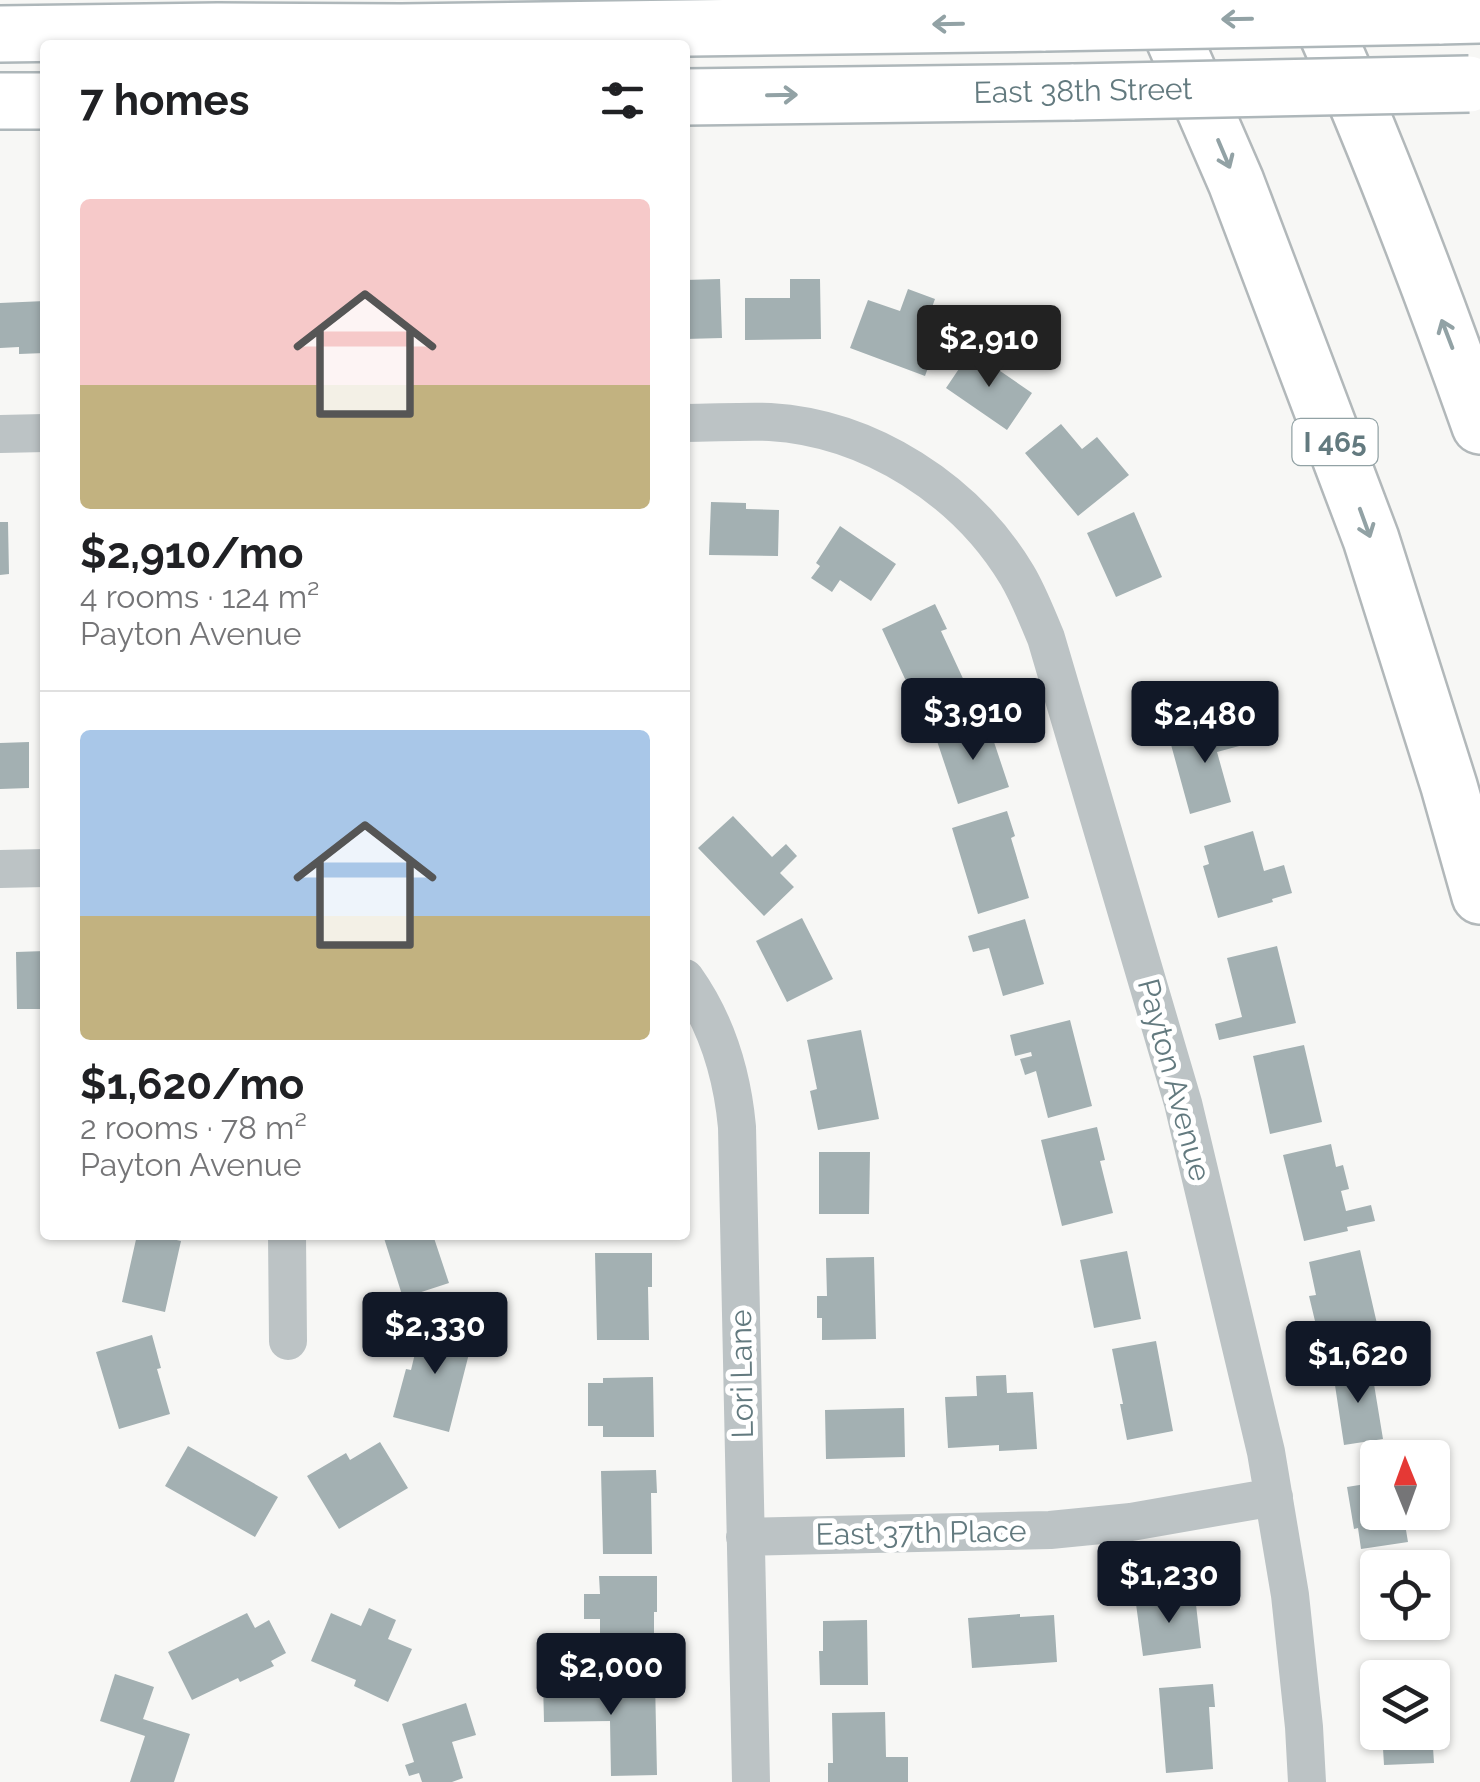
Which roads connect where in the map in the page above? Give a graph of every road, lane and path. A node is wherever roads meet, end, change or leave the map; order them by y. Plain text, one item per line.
1 (1157, 0) edge
2 (1312, 0) edge
3 (1460, 15) edge
4 (0, 34) edge
5 (1474, 84) edge
6 (690, 96) edge
7 (0, 101) edge
8 (40, 101) edge
9 (690, 423) edge
10 (1480, 426) edge
11 (40, 433) edge
12 (0, 434) edge
13 (40, 868) edge
14 (0, 869) edge
15 (1480, 896) edge
16 (690, 986) edge
17 (287, 1240) edge
18 (288, 1341) dead end
19 (1274, 1497) junction
20 (746, 1537) junction
21 (750, 1782) edge
22 (1307, 1782) edge

1 -> 15 main road, I 465
10 -> 2 main road
3 -> 4 main road, bridge
6 -> 5 main road, East 38th Street, bridge
7 - 8 main road
9 - 19 street, Payton Avenue
11 - 12 street
13 - 14 street
16 - 20 street, Lori Lane
17 - 18 street
19 - 20 street, East 37th Place
19 - 22 street, Payton Avenue
20 - 21 street, Lori Lane

